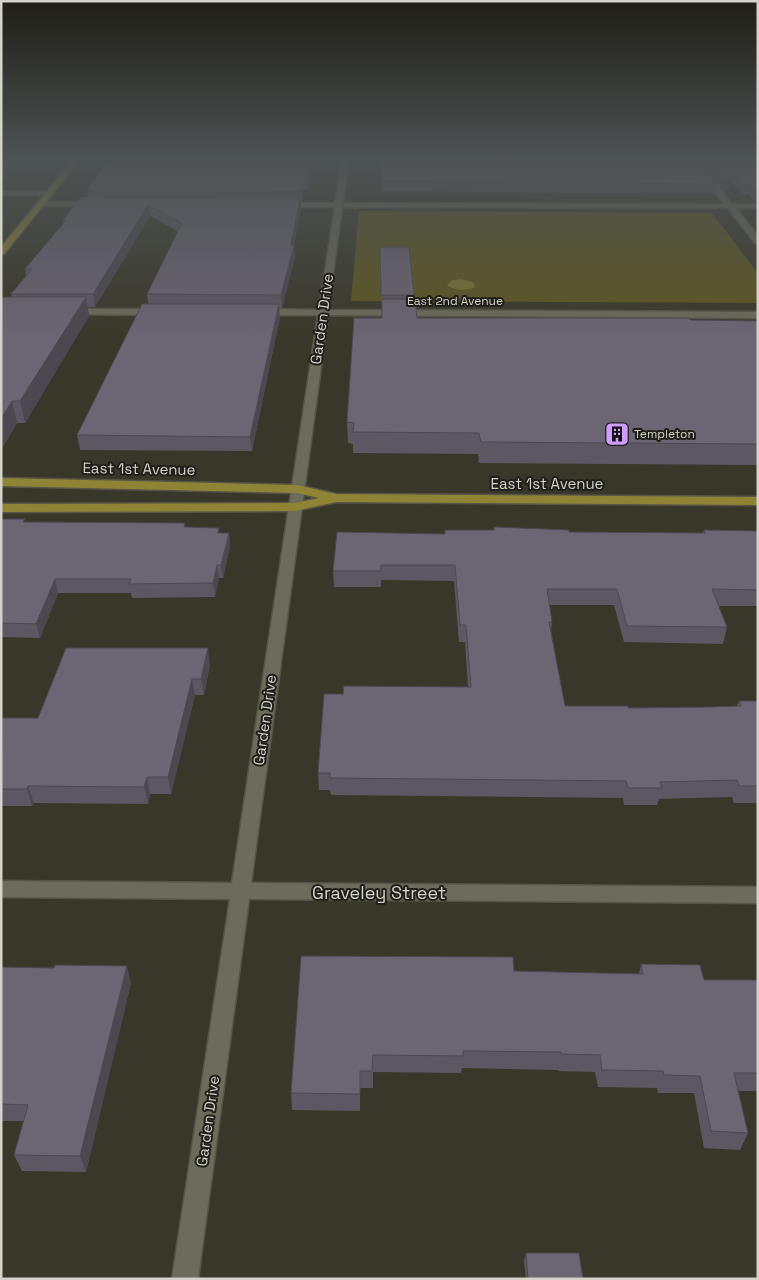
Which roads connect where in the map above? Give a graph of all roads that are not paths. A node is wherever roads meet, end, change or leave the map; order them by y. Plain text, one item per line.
1 (27, 221) edge
2 (336, 221) edge
3 (741, 221) edge
4 (758, 241) edge
5 (1, 252) edge
6 (55, 312) edge
7 (162, 312) edge
8 (250, 312) edge
9 (323, 312) junction
10 (758, 315) edge
11 (1, 482) edge
12 (296, 498) junction
13 (336, 498) junction
14 (758, 501) edge
15 (1, 508) edge
16 (1, 890) edge
17 (240, 892) junction
18 (758, 895) edge
19 (185, 1279) edge

1 - 5 main road
2 - 9 street, Garden Drive
3 - 4 street
6 - 7 street
8 - 9 street, East 2nd Avenue
9 - 10 street, East 2nd Avenue
9 - 12 street, Garden Drive
11 - 12 main road, East 1st Avenue
12 - 13 main road, East 1st Avenue
12 - 13 main road, East 1st Avenue
12 - 15 main road, East 1st Avenue
12 - 17 street, Garden Drive
13 - 14 main road, East 1st Avenue
16 - 17 street, Graveley Street
17 - 18 street, Graveley Street
17 - 19 street, Garden Drive

